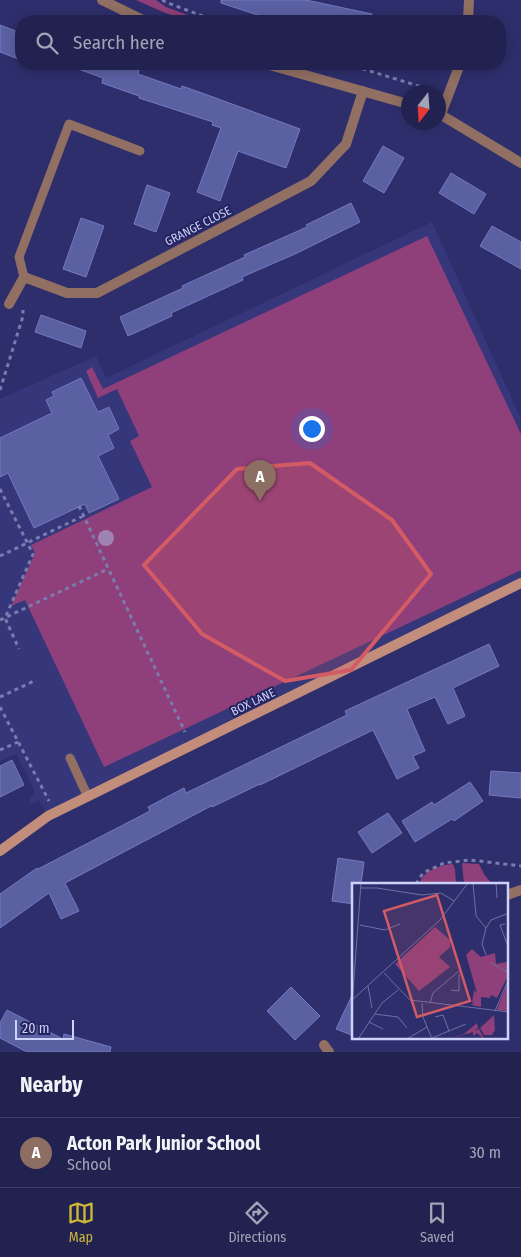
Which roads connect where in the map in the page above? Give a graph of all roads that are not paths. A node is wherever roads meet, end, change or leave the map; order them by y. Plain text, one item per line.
1 (102, 0) edge
2 (469, 0) edge
3 (133, 15) edge
4 (468, 15) edge
5 (288, 70) edge
6 (458, 70) edge
7 (363, 91) junction
8 (446, 99) edge
9 (401, 102) edge
10 (446, 117) edge
11 (140, 151) dead end
12 (521, 163) edge
13 (24, 277) junction
14 (9, 304) dead end
15 (521, 583) edge
16 (70, 758) dead end
17 (88, 798) junction
18 (0, 851) edge
19 (521, 890) edge
20 (508, 895) edge

1 - 3 street
2 - 4 street
5 - 7 street
6 - 8 street
7 - 9 street
7 - 13 street, GRANGE CLOSE
10 - 12 street
11 - 13 lane
13 - 14 street
15 - 17 street, BOX LANE
16 - 17 lane
17 - 18 street, BOX LANE
19 - 20 street

